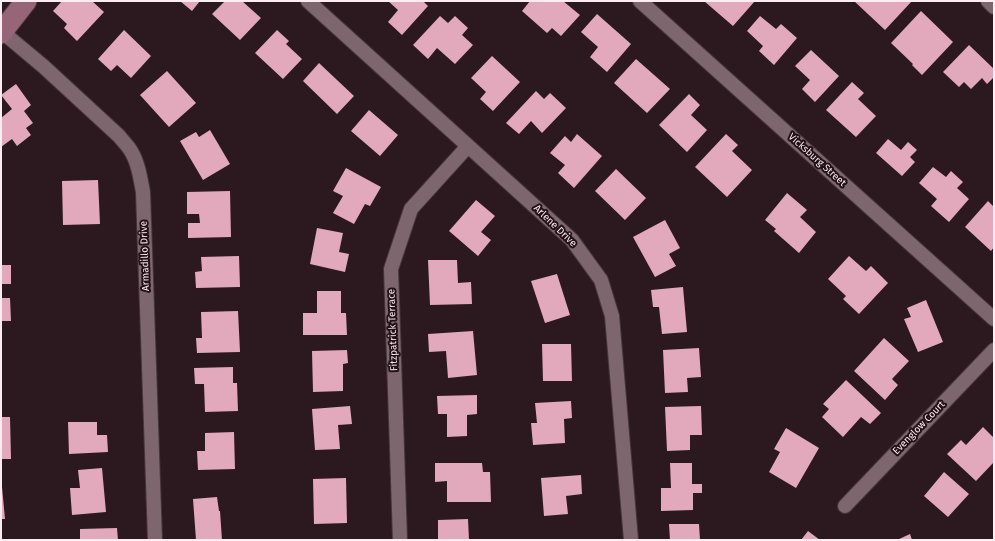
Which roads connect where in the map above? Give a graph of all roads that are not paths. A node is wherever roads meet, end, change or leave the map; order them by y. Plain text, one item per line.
1 (26, 1) edge
2 (308, 1) edge
3 (640, 1) edge
4 (988, 1) edge
5 (994, 6) edge
6 (1, 32) edge
7 (468, 146) junction
8 (994, 319) edge
9 (994, 350) edge
10 (845, 506) dead end
11 (155, 540) edge
12 (400, 540) edge
13 (631, 540) edge

1 - 6 street
2 - 7 street, Arlene Drive
3 - 8 street, Vicksburg Street
4 - 5 street
6 - 11 street, Armadillo Drive
7 - 12 street, Fitzpatrick Terrace
7 - 13 street, Arlene Drive
9 - 10 street, Evenglow Court

